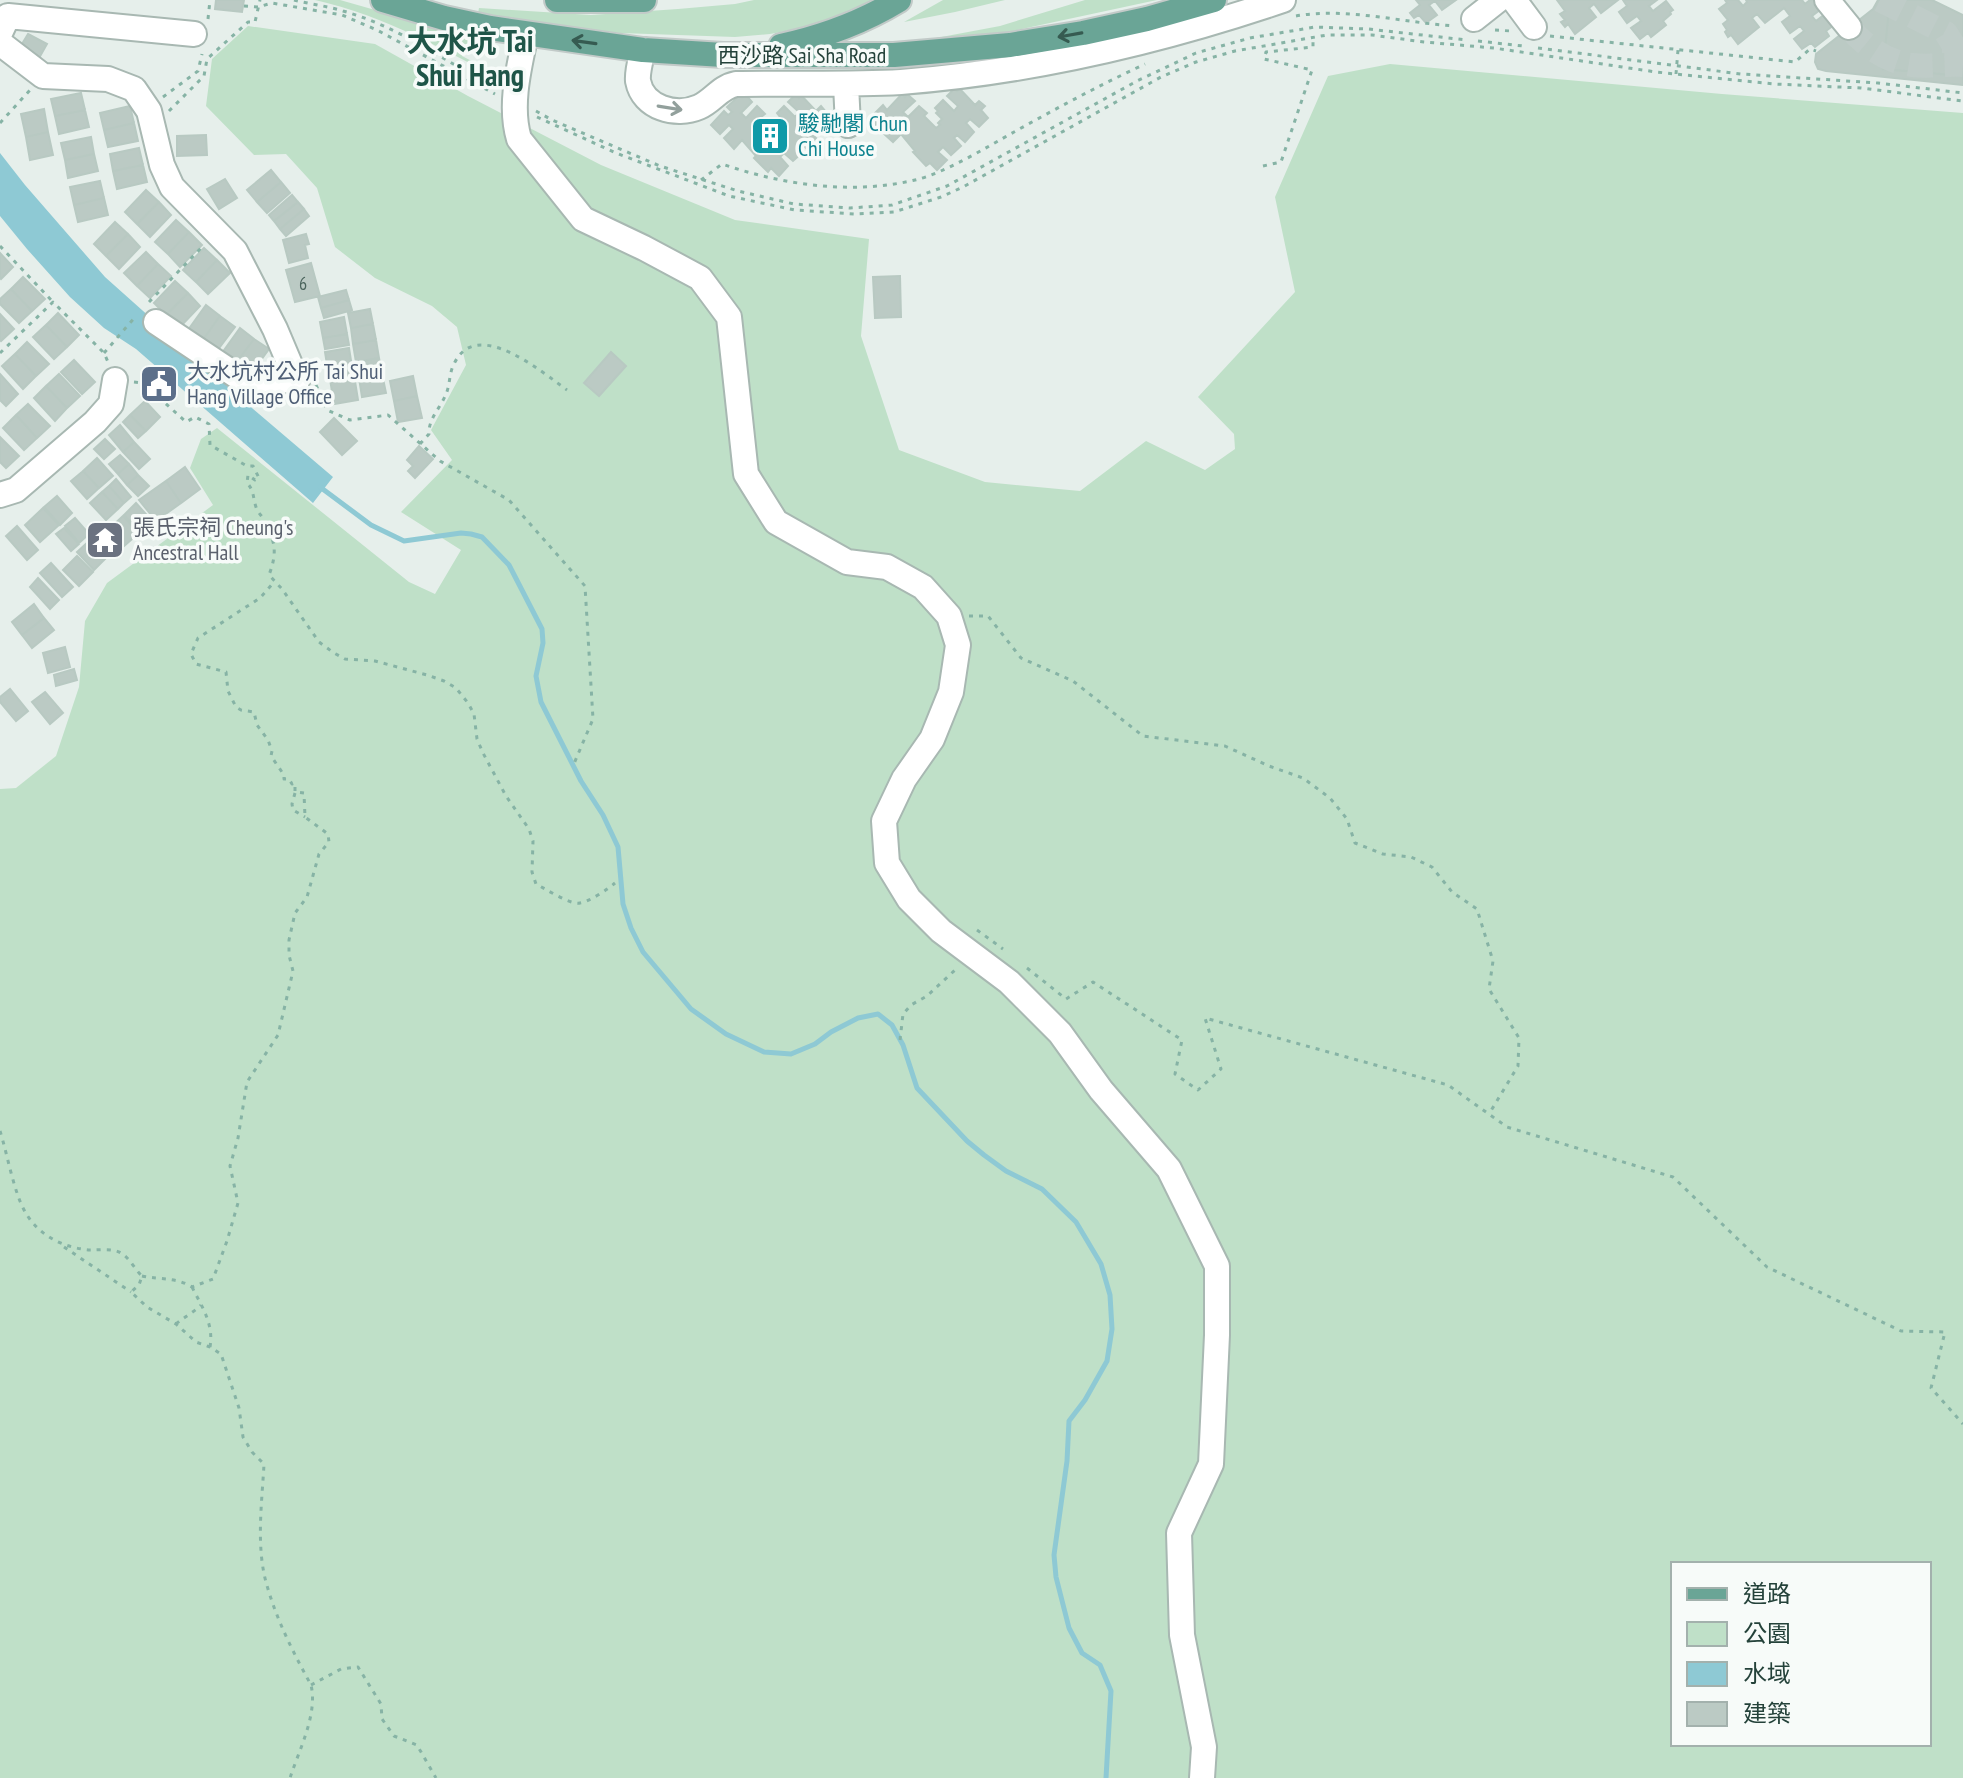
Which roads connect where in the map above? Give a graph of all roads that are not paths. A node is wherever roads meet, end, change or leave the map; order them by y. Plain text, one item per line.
1 (557, 0) edge
2 (644, 0) edge
3 (899, 0) edge
4 (1214, 0) edge
5 (1498, 0) edge
6 (1514, 0) edge
7 (387, 1) edge
8 (1833, 2) edge
9 (1288, 8) edge
10 (1477, 25) road end
11 (1849, 27) tunnel mouth
12 (1537, 31) road end
13 (0, 33) edge
14 (526, 34) junction
15 (201, 35) road end
16 (0, 43) edge
17 (643, 50) junction
18 (740, 54) junction
19 (846, 85) junction
20 (848, 125) dead end
21 (153, 312) road end
22 (125, 381) road end
23 (0, 495) edge
24 (1202, 1778) edge

1 - 2 main road
3 - 18 main road
4 -> 18 main road, 西沙路 Sai Sha Road
5 - 10 street
6 - 12 street
7 - 14 main road, 西沙路 Sai Sha Road
8 - 11 street
9 - 19 street
13 - 15 street
17 -> 14 main road, 西沙路 Sai Sha Road
14 - 24 street
16 - 21 street
17 - 18 main road, 西沙路 Sai Sha Road
17 -> 19 street
19 - 20 street
22 - 23 street

